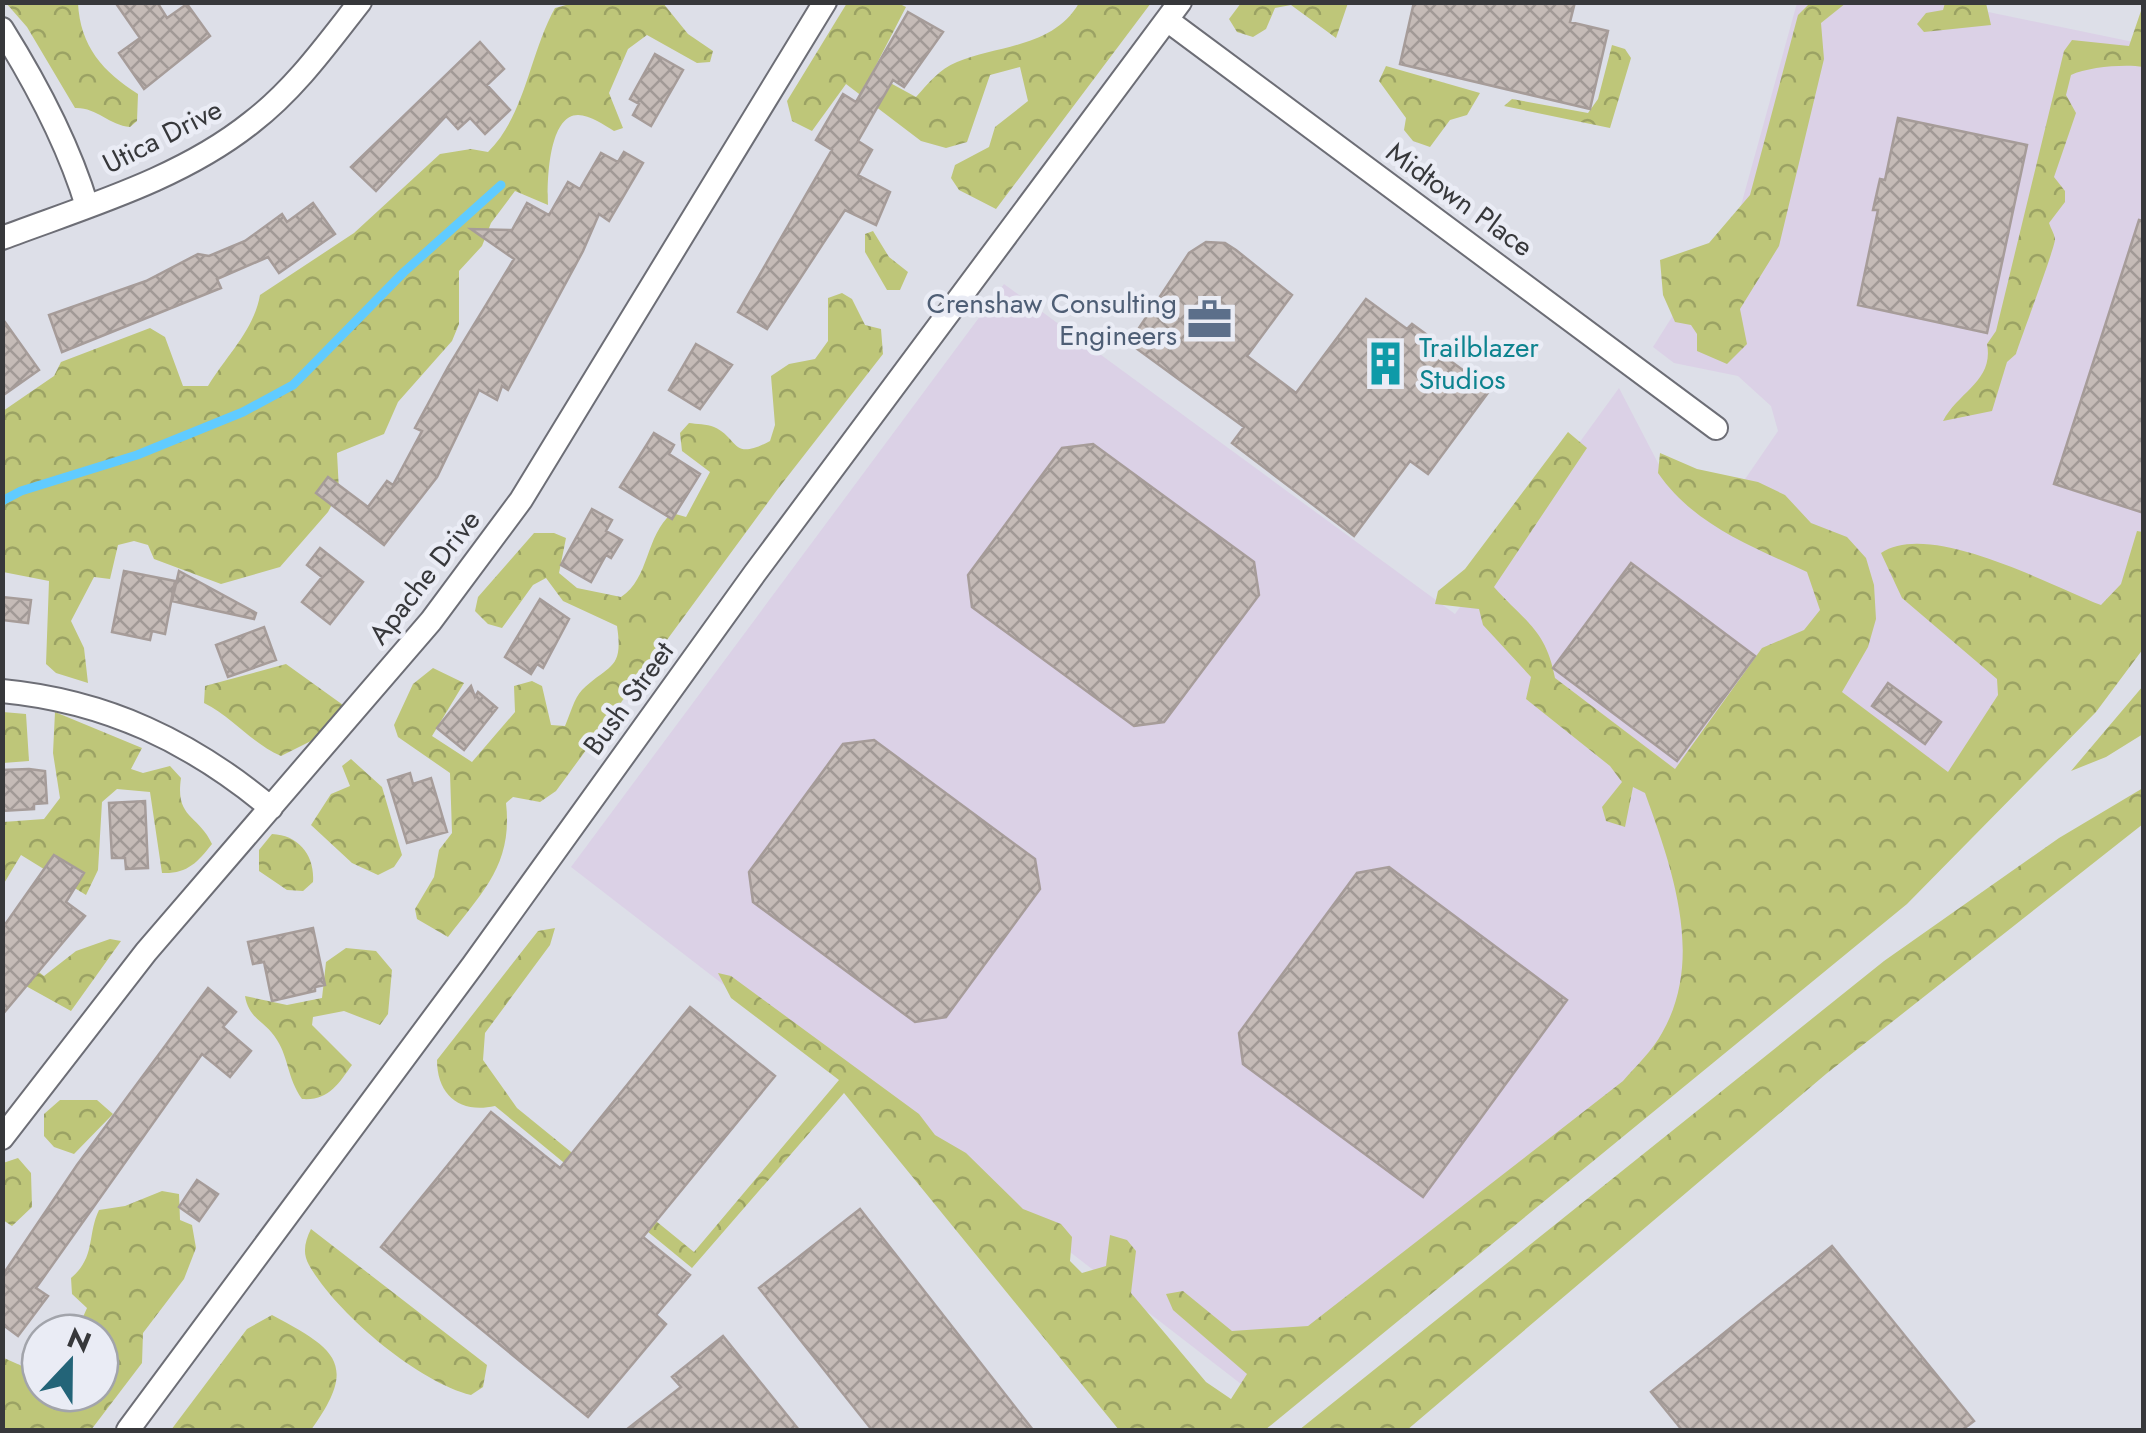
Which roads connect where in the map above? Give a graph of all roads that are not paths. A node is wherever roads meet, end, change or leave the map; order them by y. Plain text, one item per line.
1 (360, 2) edge
2 (825, 2) edge
3 (1173, 11) edge
4 (2, 28) edge
5 (87, 206) junction
6 (2, 238) edge
7 (1716, 428) dead end
8 (2, 691) edge
9 (272, 808) junction
10 (2, 1138) edge
11 (128, 1430) edge

1 - 5 street, Utica Drive
2 - 9 street, Apache Drive
3 - 7 street, Midtown Place
3 - 11 street, Bush Street
4 - 5 street
5 - 6 street, Utica Drive
8 - 9 street
9 - 10 street, Apache Drive

